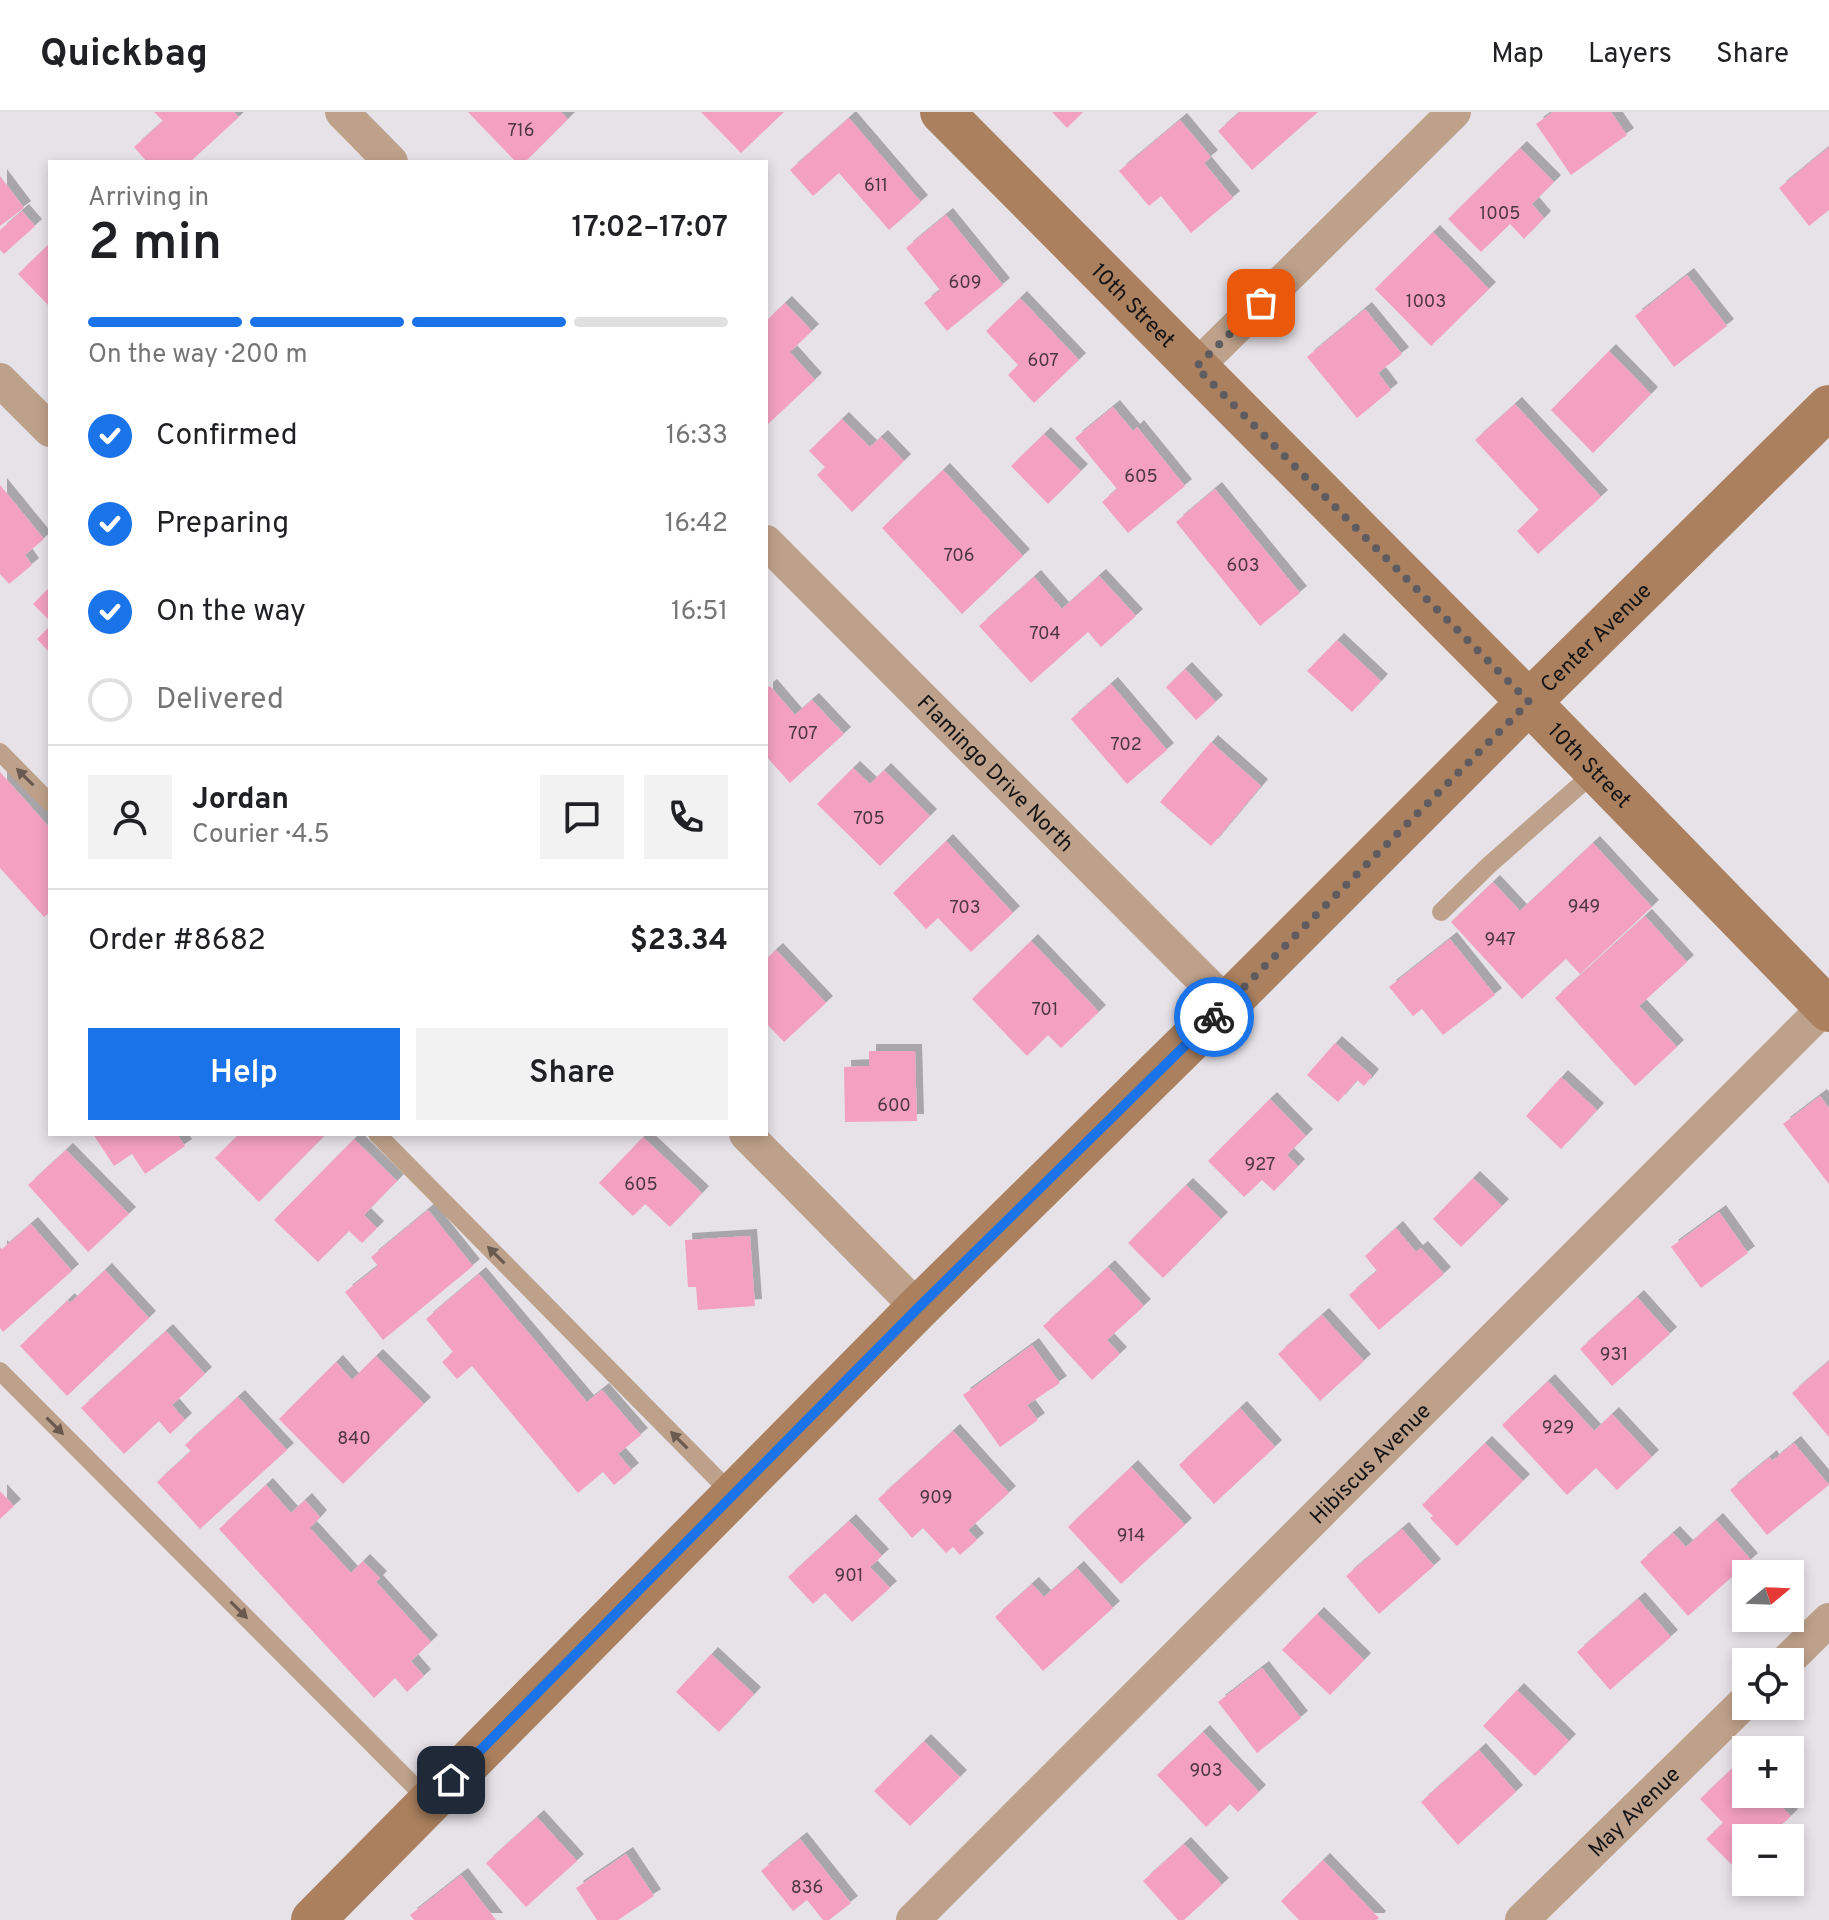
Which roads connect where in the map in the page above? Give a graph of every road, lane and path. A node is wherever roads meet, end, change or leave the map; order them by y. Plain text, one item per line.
1 (342, 112) edge
2 (942, 112) edge
3 (1454, 112) edge
4 (389, 160) edge
5 (1196, 367) junction
6 (0, 380) edge
7 (1829, 407) edge
8 (48, 428) edge
9 (768, 544) edge
10 (1529, 702) junction
11 (0, 752) edge
12 (1596, 771) junction
13 (48, 801) edge
14 (1441, 912) dead end
15 (1227, 1004) junction
16 (1827, 1009) edge
17 (379, 1136) edge
18 (748, 1136) edge
19 (918, 1308) junction
20 (0, 1371) edge
21 (733, 1495) junction
22 (1829, 1620) edge
23 (1800, 1648) edge
24 (1732, 1715) edge
25 (430, 1802) junction
26 (313, 1920) edge
27 (913, 1920) edge
28 (1522, 1920) edge

1 - 4 street
2 - 5 street, 10th Street
3 - 5 street
5 - 10 street, 10th Street
6 - 8 street
7 - 10 street, Center Avenue
9 - 15 street, Flamingo Drive North
10 - 12 street, 10th Street
10 - 15 street, Center Avenue
13 -> 11 lane
12 - 14 lane
12 - 16 street, 10th Street
15 - 19 street, Center Avenue
16 - 27 street, Hibiscus Avenue
21 -> 17 lane
18 - 19 street
19 - 21 street, Center Avenue
20 -> 25 lane
21 - 25 street, Center Avenue
22 - 23 street
24 - 28 street, May Avenue
25 - 26 street, Center Avenue

